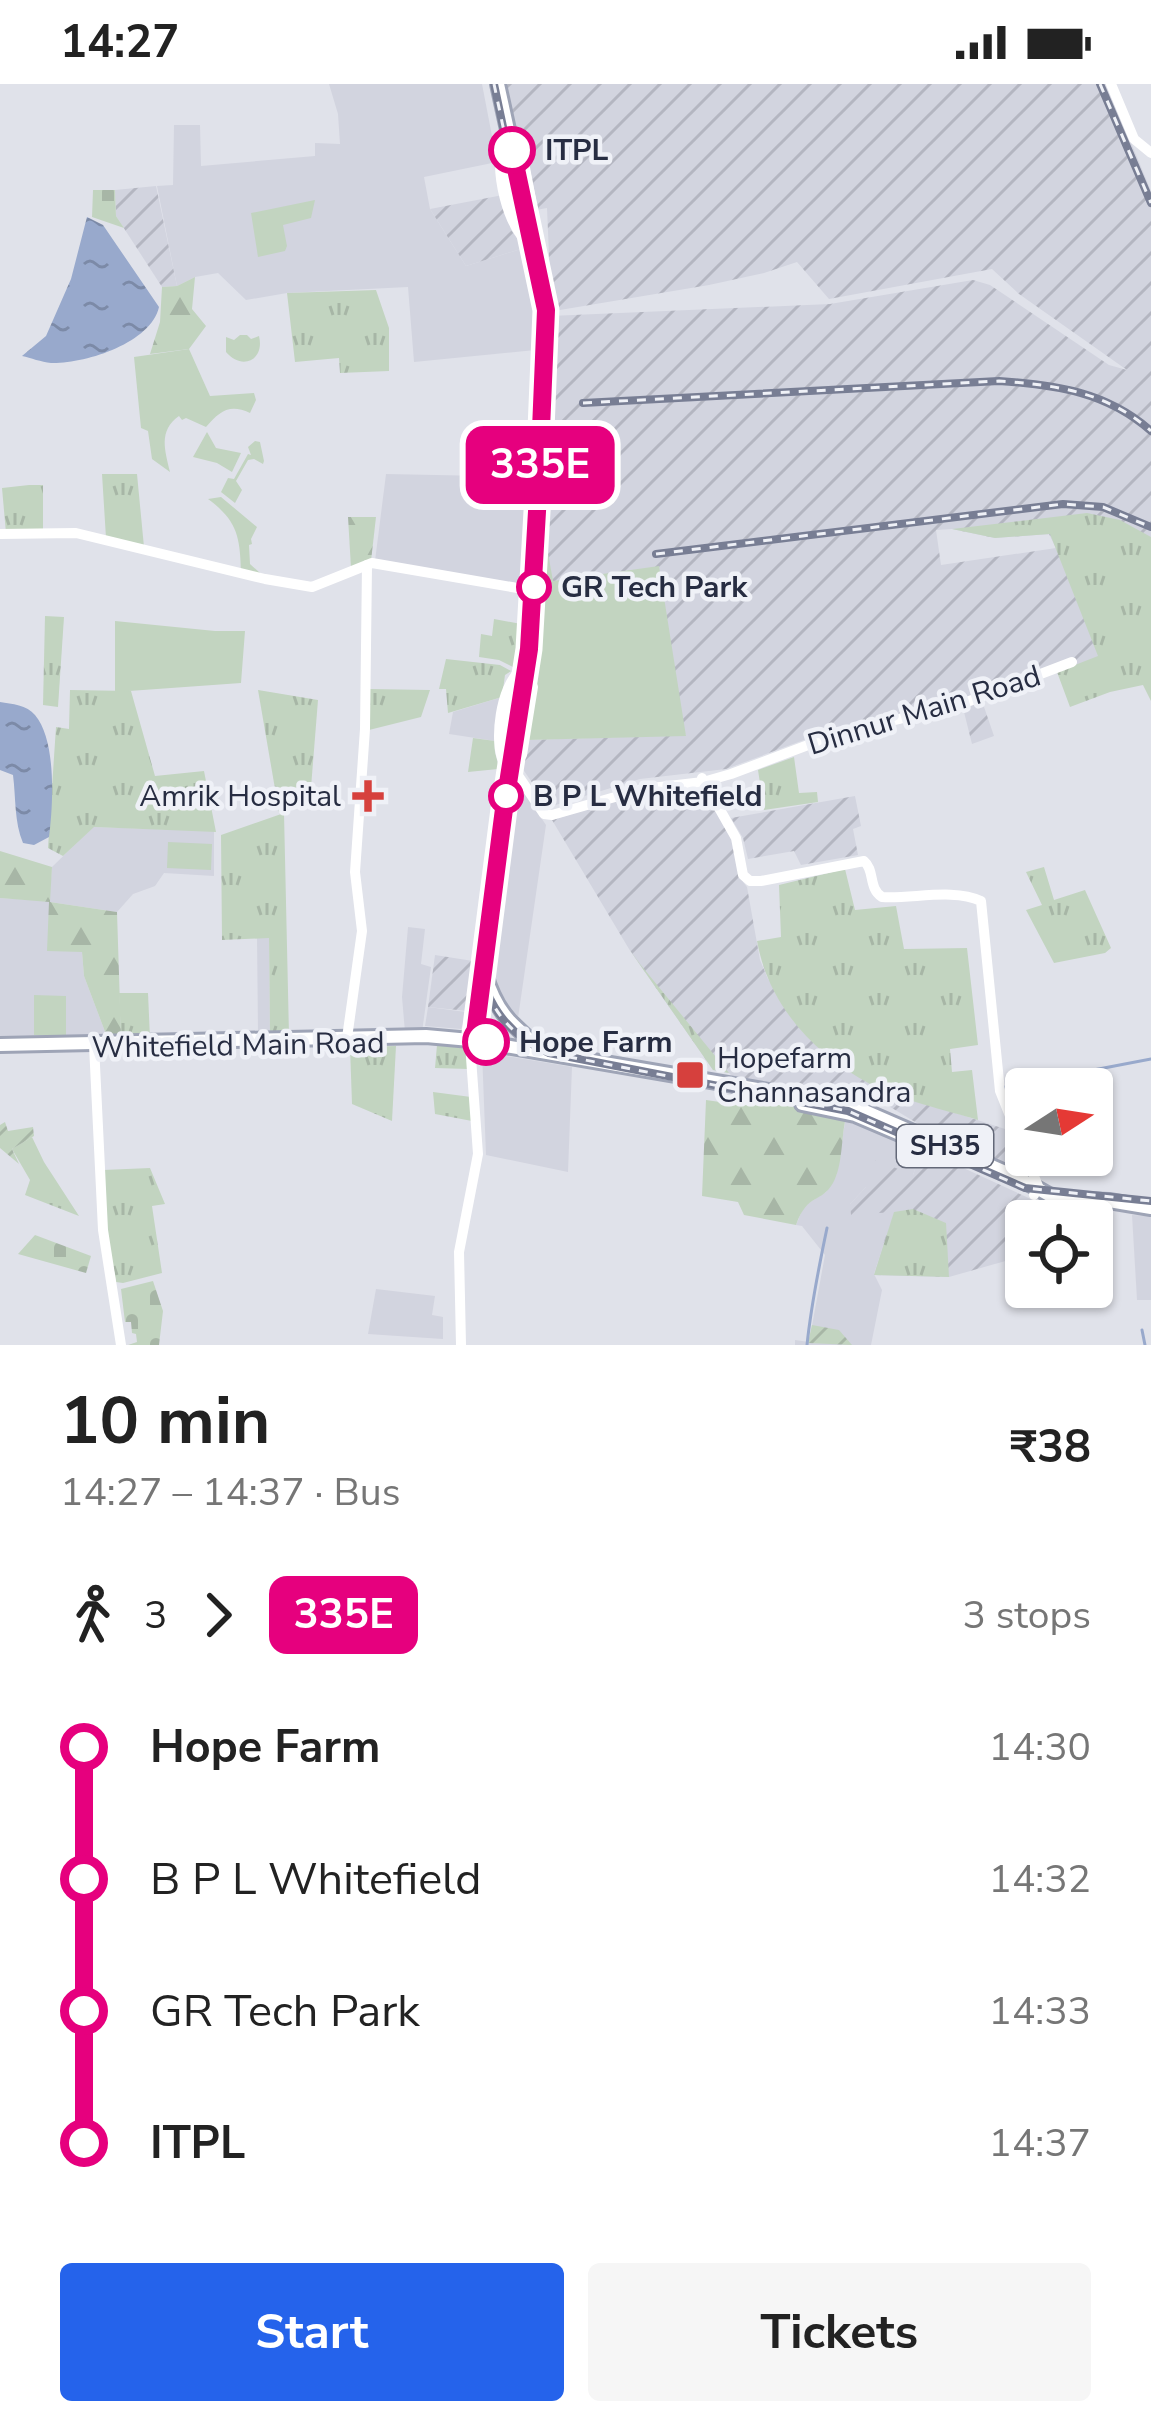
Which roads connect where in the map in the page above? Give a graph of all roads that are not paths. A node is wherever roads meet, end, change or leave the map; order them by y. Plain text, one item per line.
1 (495, 84) edge
2 (1111, 84) edge
3 (1151, 153) edge
4 (528, 238) junction
5 (0, 534) edge
6 (367, 565) junction
7 (529, 590) junction
8 (1072, 662) dead end
9 (523, 670) junction
10 (507, 764) junction
11 (704, 780) junction
12 (486, 917) junction
13 (484, 961) junction
14 (481, 980) junction
15 (471, 1020) junction
16 (427, 1036) junction
17 (350, 1038) junction
18 (376, 1039) dead end
19 (473, 1042) junction
20 (0, 1047) edge
21 (94, 1047) junction
22 (537, 1050) junction
23 (857, 1111) junction
24 (1036, 1192) junction
25 (1151, 1209) edge
26 (121, 1345) edge
27 (462, 1345) edge

1 - 4 main road
2 - 3 street
4 - 7 main road
4 - 9 main road
5 - 6 street
6 - 7 street
6 - 17 street
7 - 9 main road
8 - 11 street, Dinnur Main Road
9 - 10 main road
10 - 11 street, Dinnur Main Road
10 - 12 main road
11 - 24 street
12 - 13 main road
12 - 15 main road
13 - 14 main road
13 - 22 main road
14 - 19 main road
14 - 22 main road
15 - 16 main road
15 - 19 main road
16 - 17 main road, Whitefield Main Road / SH35
16 - 19 main road, Whitefield Main Road / SH35
17 - 18 main road
17 - 21 main road, Whitefield Main Road / SH35
19 - 21 main road, Whitefield Main Road / SH35
19 - 22 main road, SH35
19 - 23 main road, SH35
19 - 27 street
20 - 21 main road, Whitefield Main Road / SH35
21 - 26 street
22 - 23 main road, SH35
23 - 24 main road, SH35
24 - 25 main road, SH35

